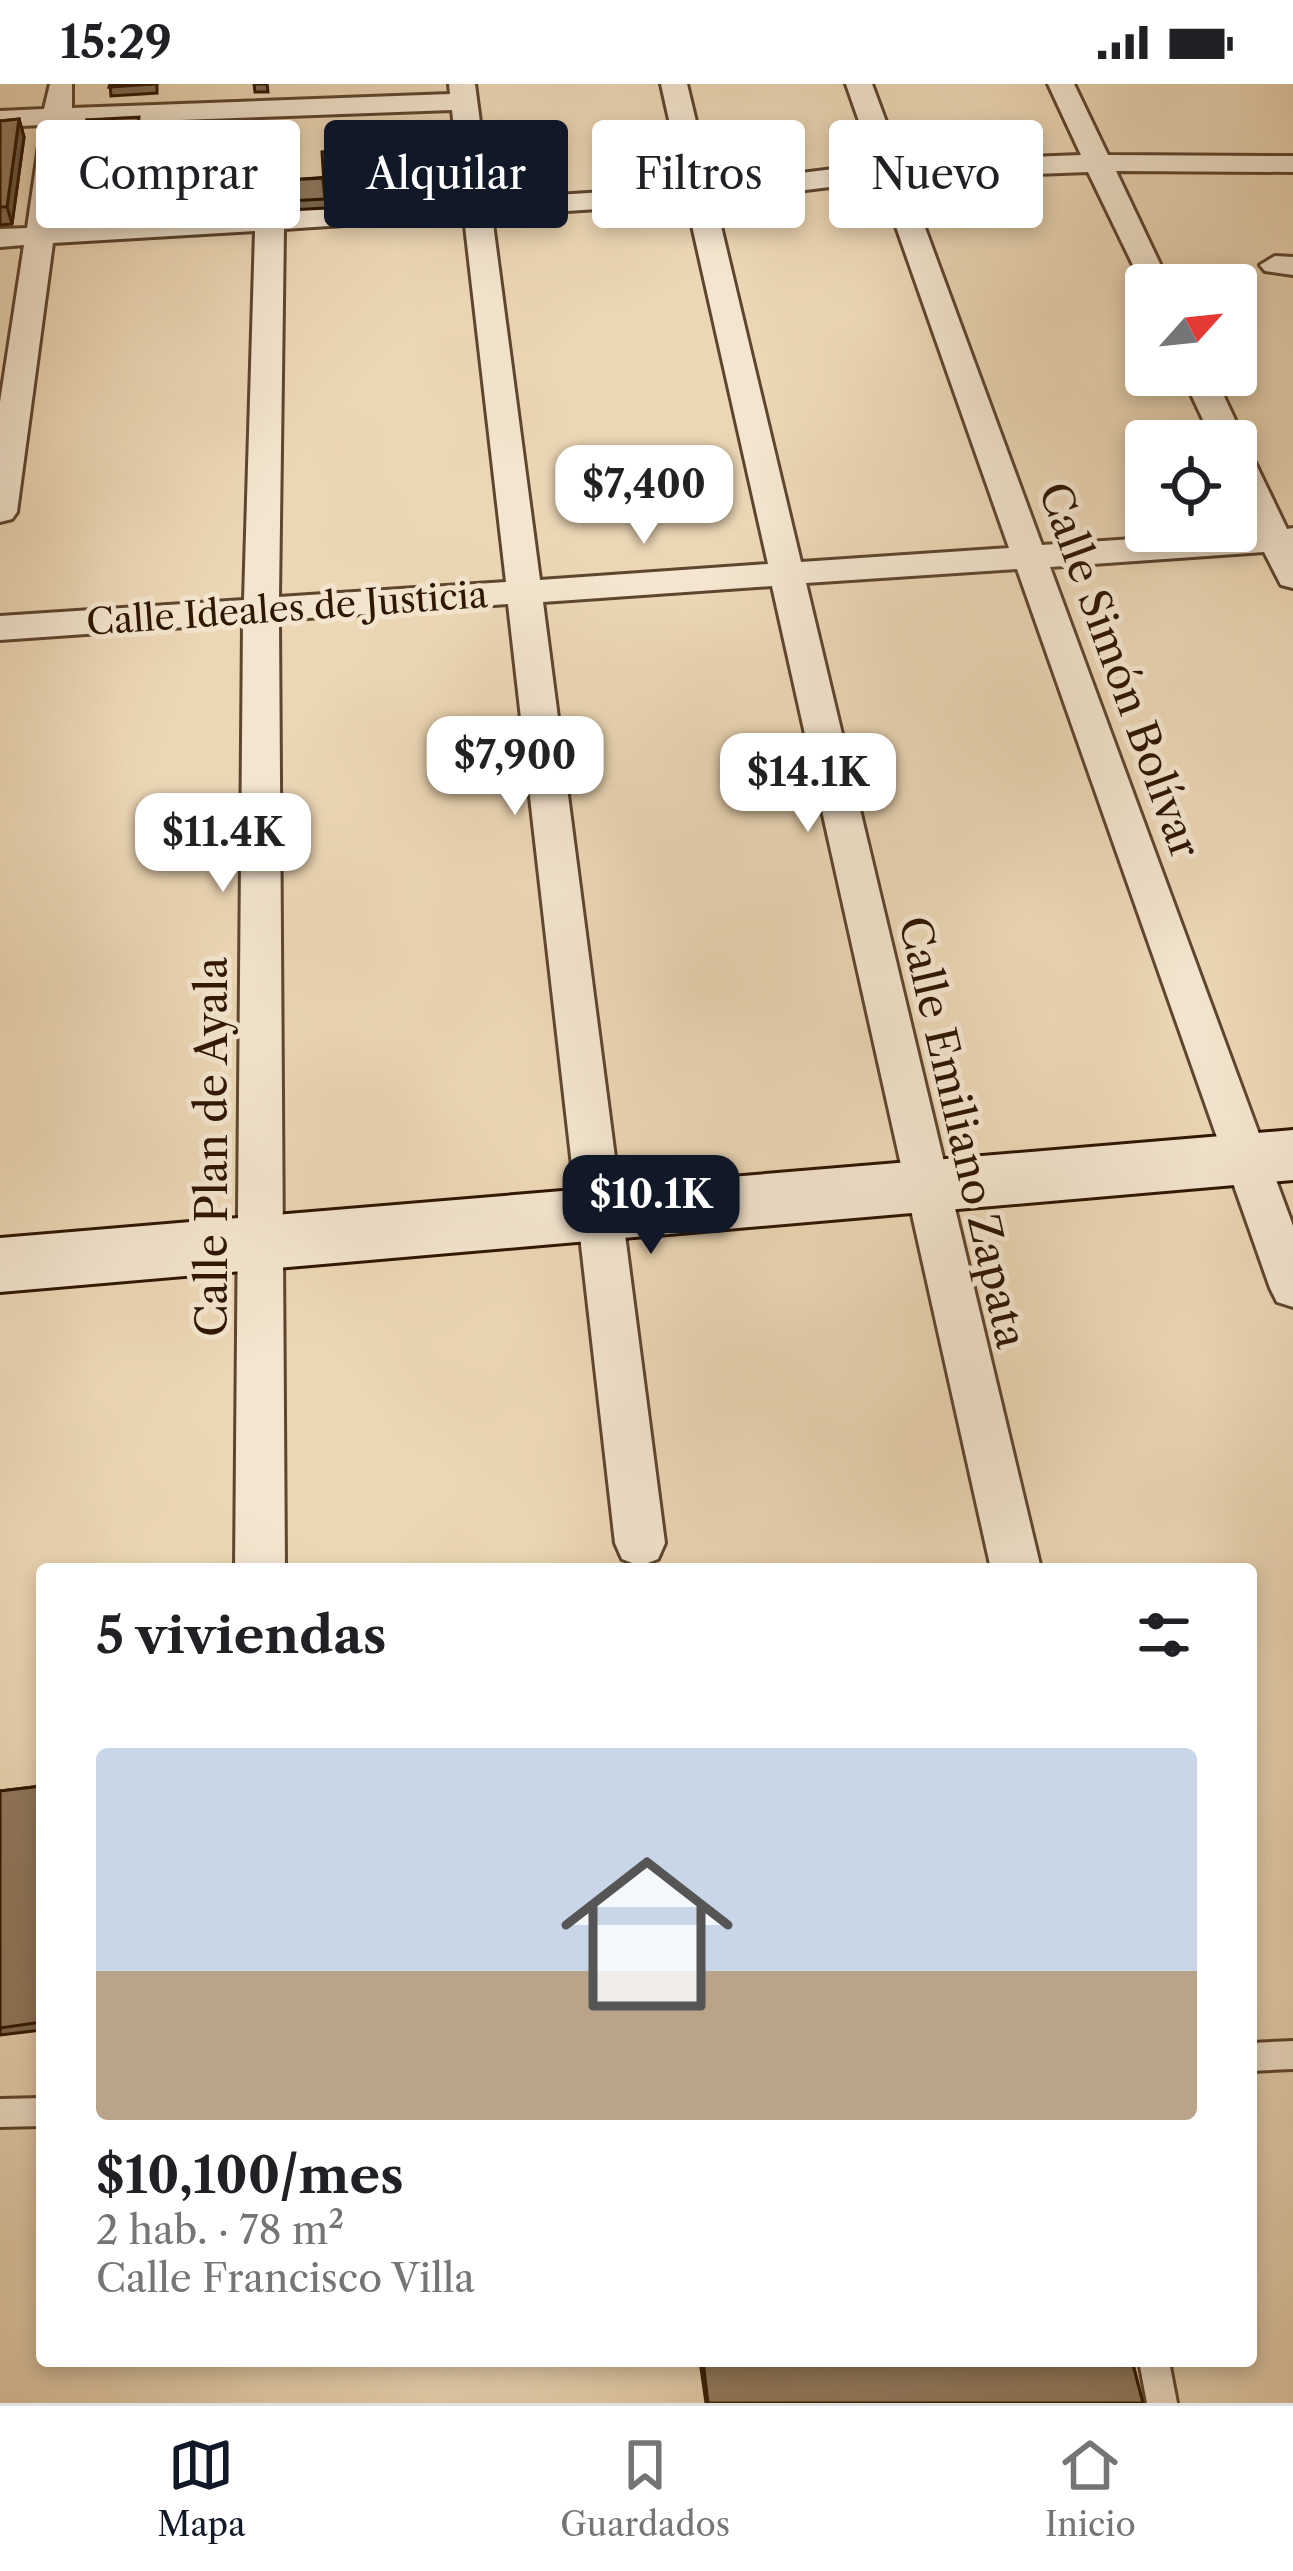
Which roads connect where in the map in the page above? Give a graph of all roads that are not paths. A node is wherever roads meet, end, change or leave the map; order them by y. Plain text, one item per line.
1 (62, 84) edge
2 (674, 84) edge
3 (859, 84) edge
4 (1061, 84) edge
5 (463, 92) edge
6 (58, 116) junction
7 (0, 119) edge
8 (683, 120) edge
9 (871, 120) edge
10 (1098, 163) junction
11 (1293, 164) edge
12 (1043, 165) edge
13 (162, 228) edge
14 (270, 228) edge
15 (480, 228) edge
16 (708, 228) edge
17 (910, 228) edge
18 (39, 236) junction
19 (0, 238) edge
20 (1145, 264) edge
21 (1257, 493) edge
22 (0, 512) edge
23 (1284, 540) edge
24 (1031, 554) junction
25 (783, 573) junction
26 (1293, 577) edge
27 (526, 591) junction
28 (261, 610) junction
29 (0, 628) edge
30 (1271, 1157) edge
31 (931, 1186) junction
32 (596, 1211) junction
33 (260, 1240) junction
34 (0, 1265) edge
35 (1293, 1288) edge
36 (640, 1543) dead end
37 (260, 1563) edge
38 (1015, 1563) edge
39 (1293, 2055) edge
40 (1257, 2057) edge
41 (36, 2112) edge
42 (0, 2113) edge
43 (1155, 2367) edge
44 (1162, 2403) edge

1 - 6 street
2 - 8 street, Calle Emiliano Zapata
3 - 9 street, Calle Simón Bolívar
4 - 10 street
5 - 6 street
6 - 7 street
6 - 18 street
10 - 11 street
10 - 12 street
10 - 20 street
13 - 18 street
14 - 28 street, Calle Plan de Ayala
15 - 27 street
16 - 25 street, Calle Emiliano Zapata
17 - 24 street, Calle Simón Bolívar
18 - 19 street
18 - 22 street
21 - 23 street
23 - 24 street, Calle Ideales de Justicia
23 - 26 street
24 - 25 street, Calle Ideales de Justicia
24 - 30 street, Calle Simón Bolívar
25 - 27 street, Calle Ideales de Justicia
25 - 31 street, Calle Emiliano Zapata
27 - 28 street, Calle Ideales de Justicia
27 - 32 street
28 - 29 street, Calle Ideales de Justicia
28 - 33 street, Calle Plan de Ayala
30 - 31 street
30 - 35 street, Calle Simón Bolívar
31 - 32 street
31 - 38 street, Calle Emiliano Zapata
32 - 33 street
32 - 36 street
33 - 34 street
33 - 37 street, Calle Plan de Ayala
39 - 40 lane
41 - 42 lane
43 - 44 lane

